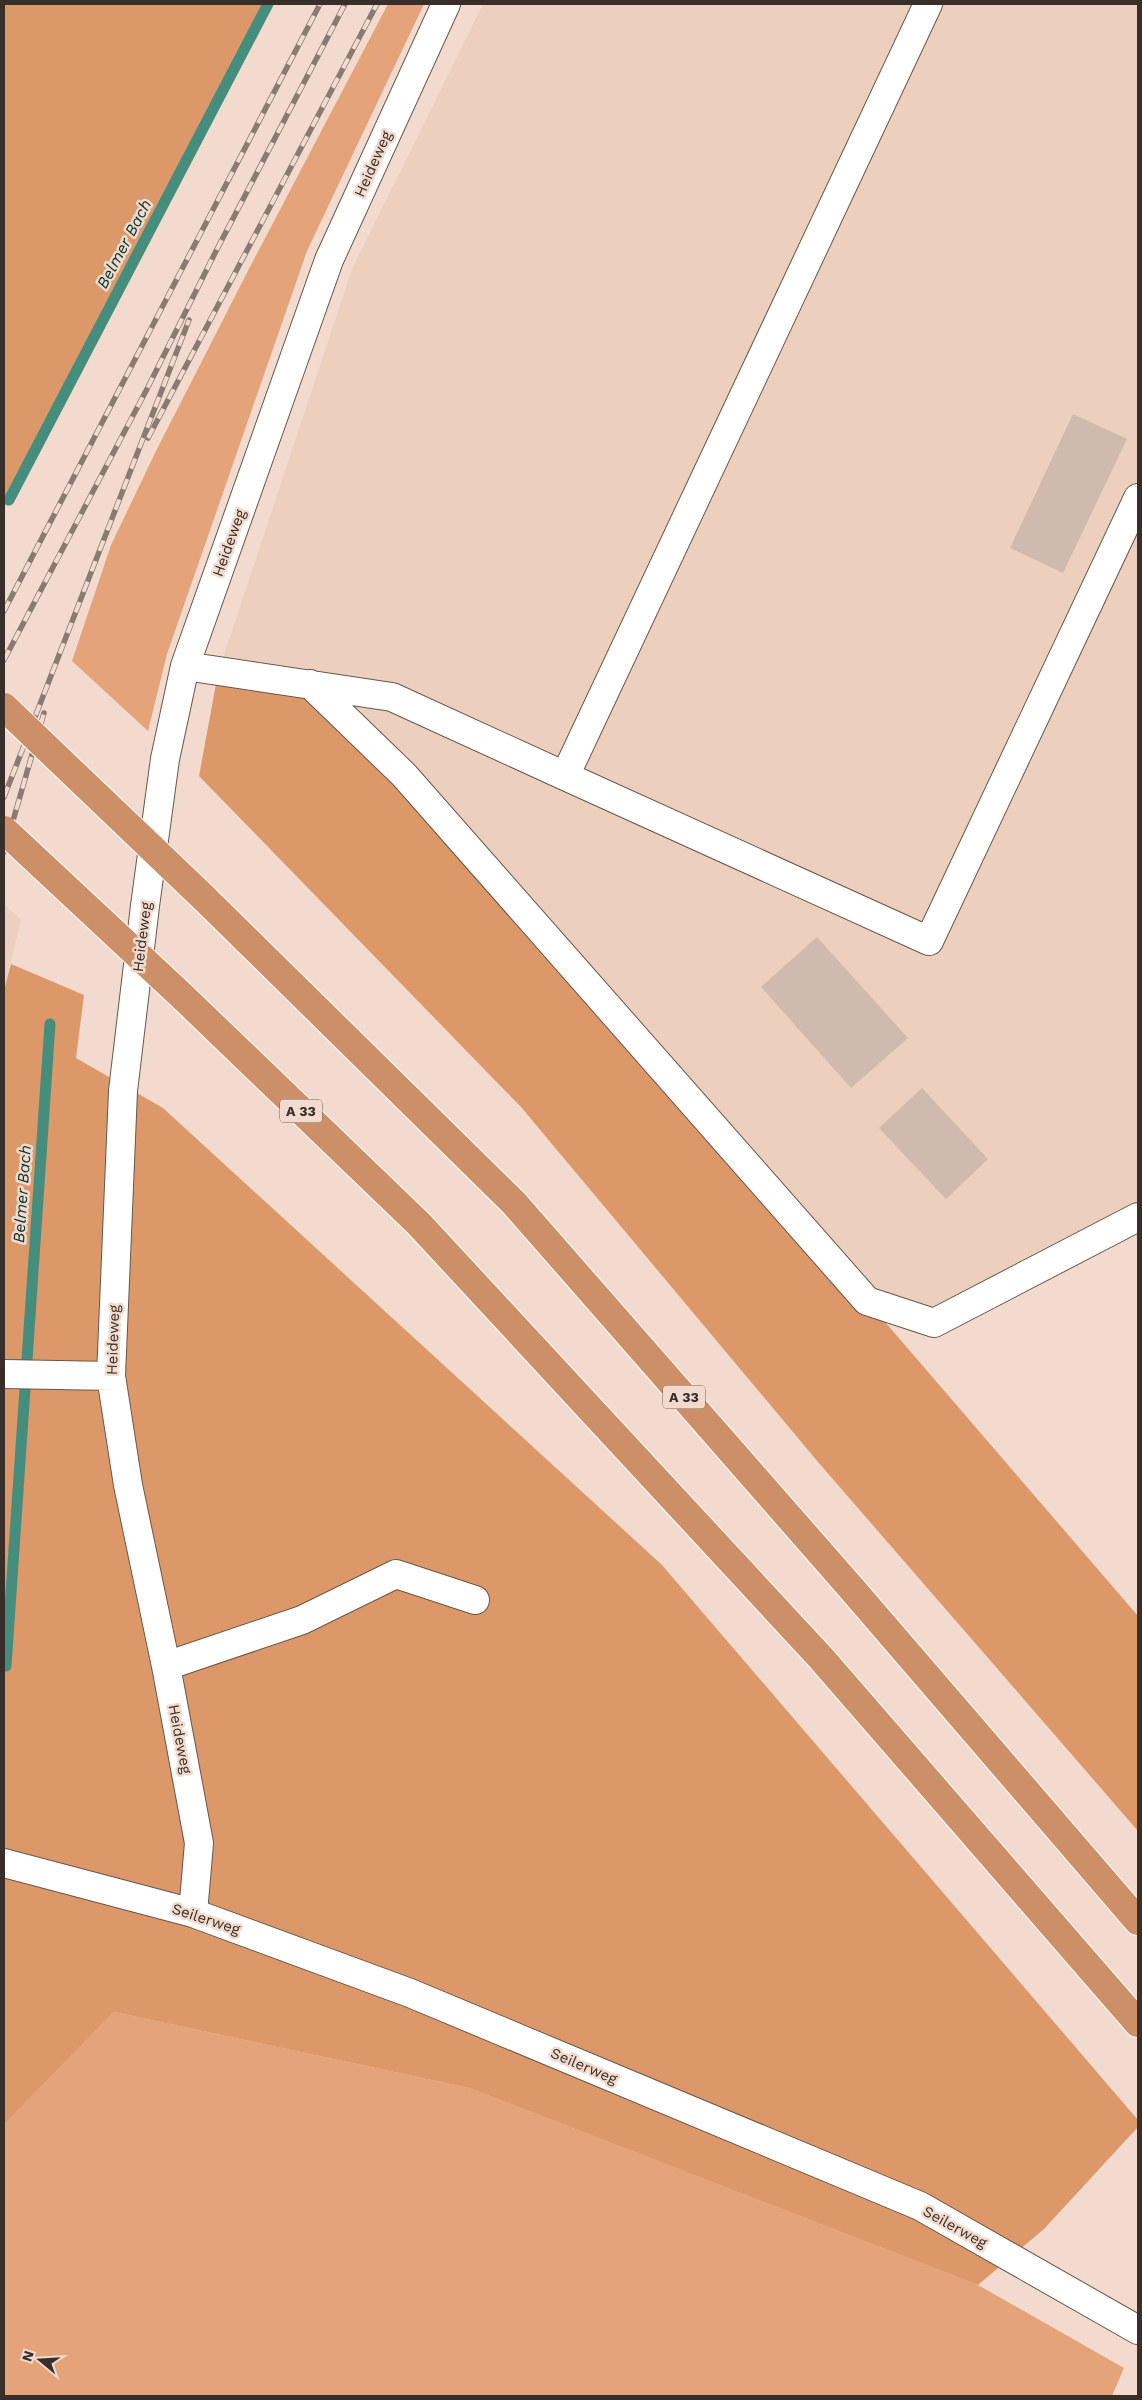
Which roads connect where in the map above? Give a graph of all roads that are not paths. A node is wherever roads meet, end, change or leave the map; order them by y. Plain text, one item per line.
1 (446, 4) edge
2 (928, 4) edge
3 (1138, 498) edge
4 (186, 666) junction
5 (310, 684) junction
6 (4, 707) edge
7 (565, 776) junction
8 (4, 830) edge
9 (1138, 1217) edge
10 (4, 1374) edge
11 (111, 1376) junction
12 (475, 1600) dead end
13 (166, 1666) junction
14 (4, 1863) edge
15 (193, 1913) junction
16 (1138, 1921) edge
17 (1138, 2023) edge
18 (1137, 2329) edge

1 - 4 street, Heideweg
2 - 7 street
3 - 7 street
4 - 5 street
4 - 11 street, Heideweg
5 - 7 street
5 - 9 street
6 - 16 highway, A 33, bridge
8 - 17 highway, A 33, bridge
10 - 11 street
11 - 13 street, Heideweg
12 - 13 street
13 - 15 street, Heideweg
14 - 15 street, Seilerweg
15 - 18 street, Seilerweg

